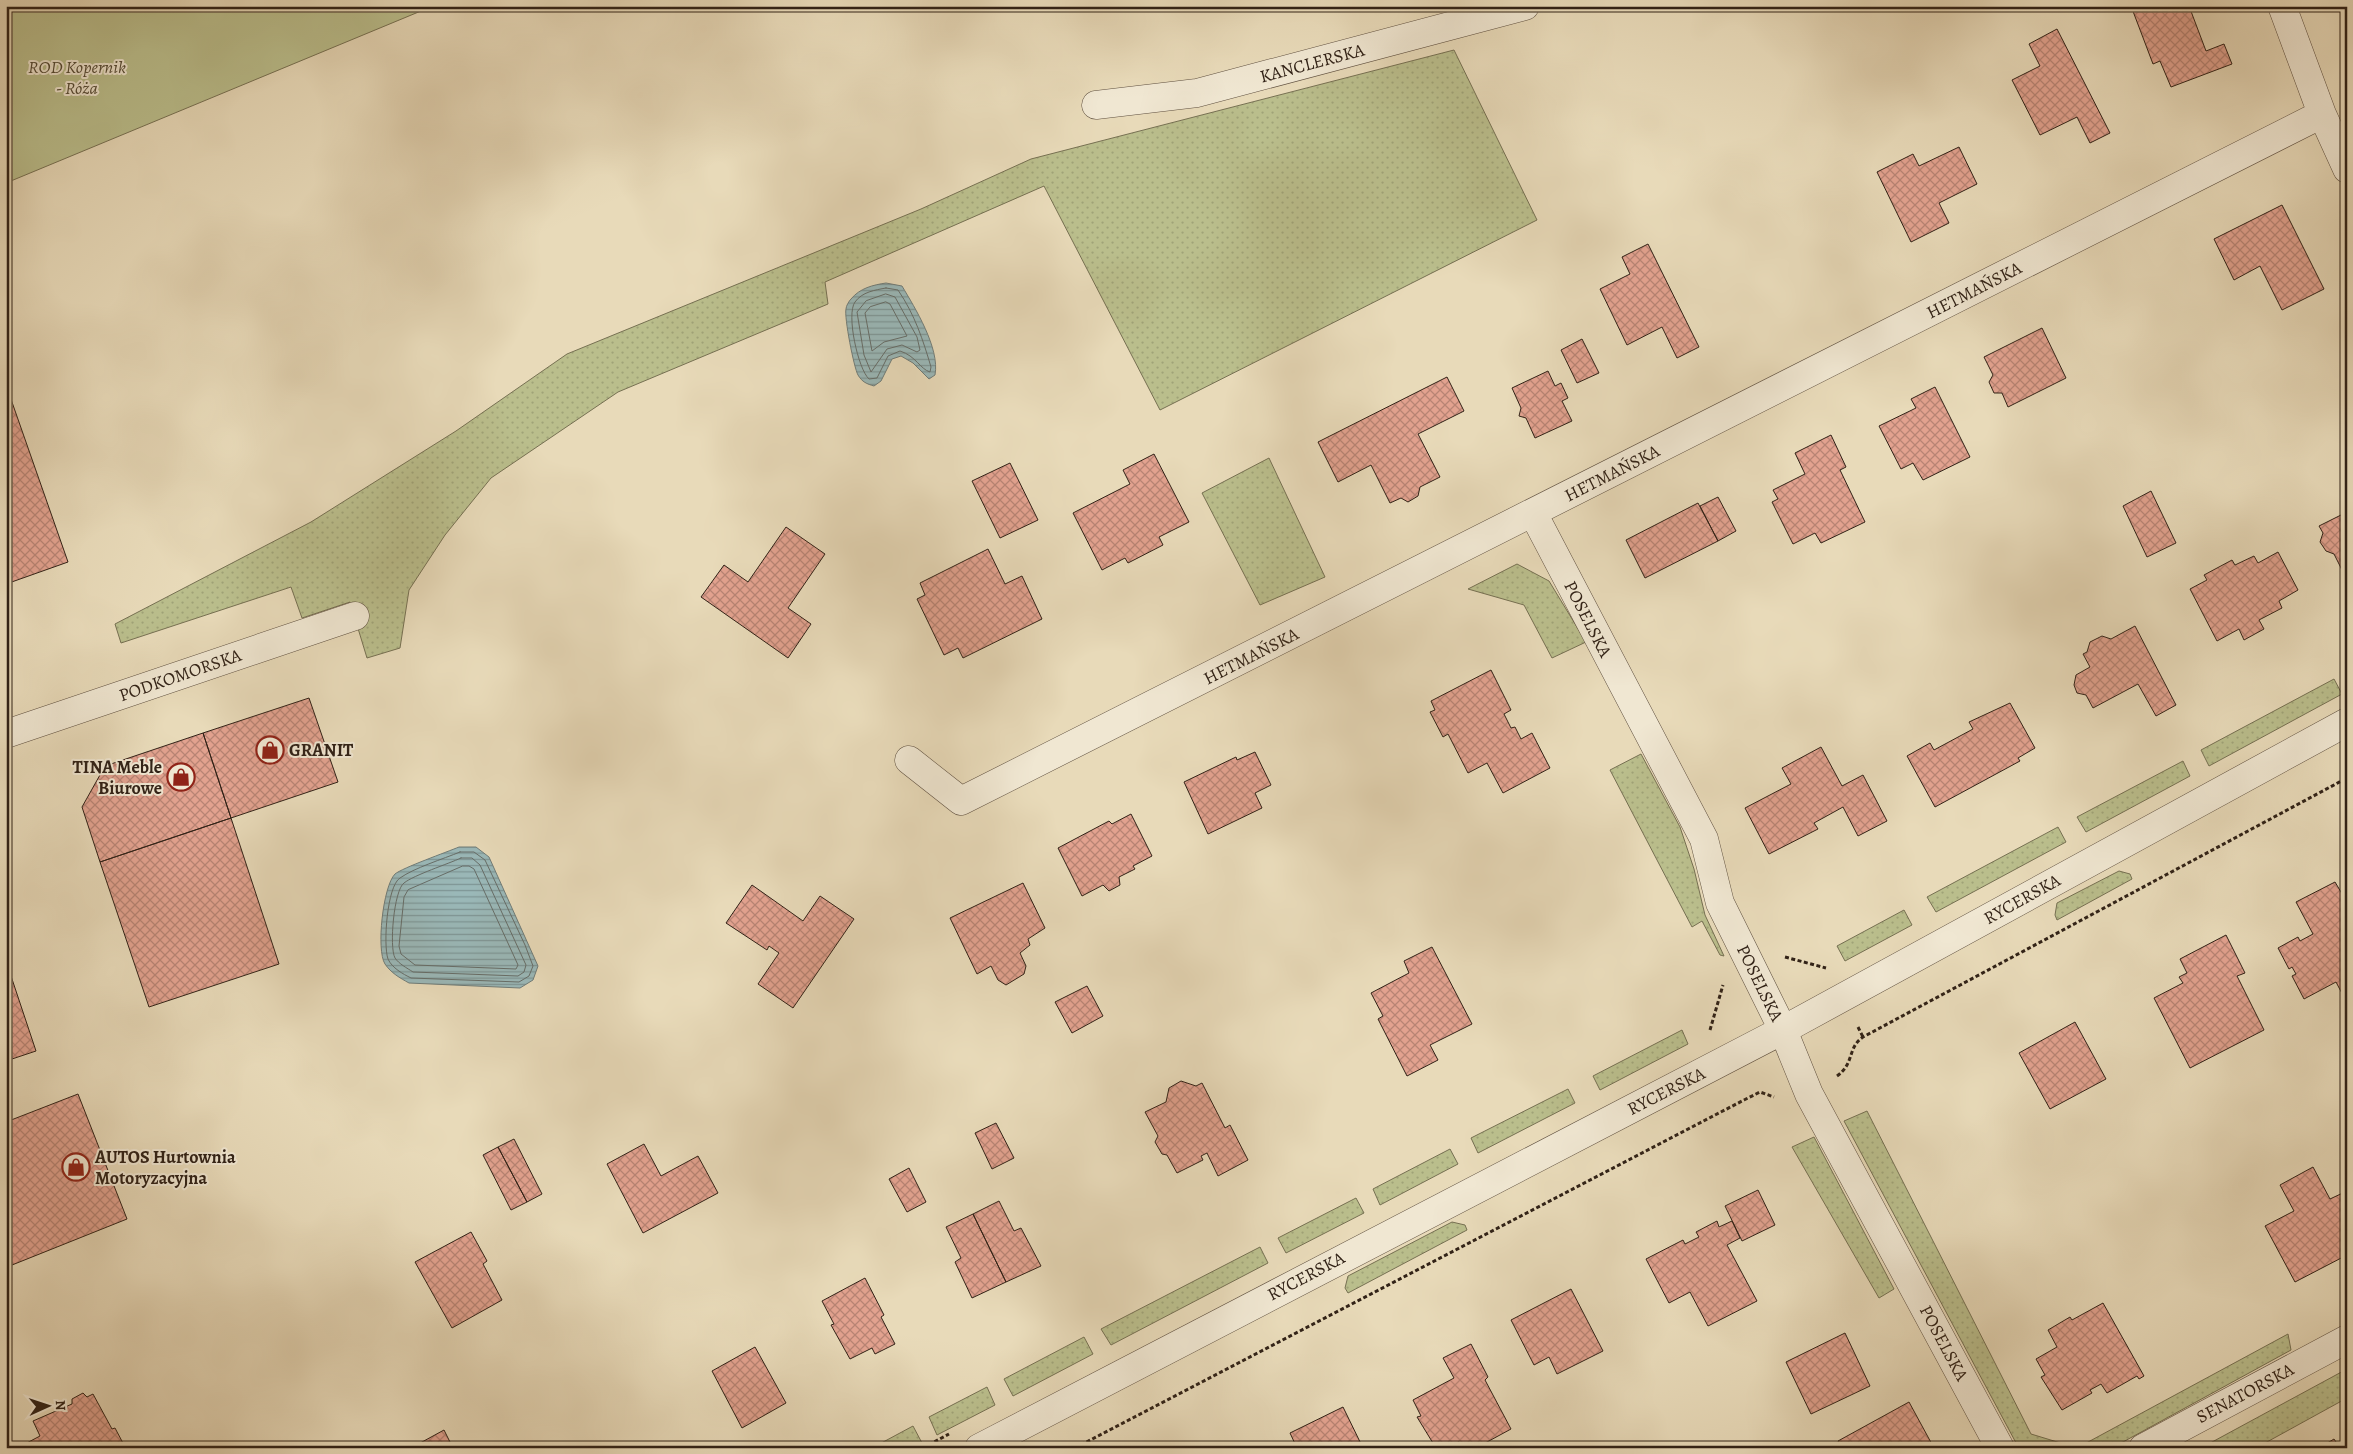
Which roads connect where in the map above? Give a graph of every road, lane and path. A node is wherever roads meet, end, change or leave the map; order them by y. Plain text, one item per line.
1 (20, 6) edge
2 (1525, 6) edge
3 (2282, 6) edge
4 (6, 11) edge
5 (1096, 105) dead end
6 (2322, 114) junction
7 (2347, 169) edge
8 (1533, 513) junction
9 (355, 616) dead end
10 (2347, 722) edge
11 (6, 734) edge
12 (909, 760) dead end
13 (2347, 778) edge
14 (1783, 1030) junction
15 (1809, 1094) junction
16 (2347, 1339) edge
17 (979, 1448) edge
18 (1075, 1448) edge
19 (2000, 1448) edge
20 (2143, 1448) edge

1 - 4 path
2 - 5 street, KANCLERSKA
3 - 6 street
6 - 7 street
6 - 8 street, HETMAŃSKA
8 - 12 street, HETMAŃSKA
8 - 14 street, POSELSKA
9 - 11 street, PODKOMORSKA
10 - 14 street, RYCERSKA
13 - 15 path
14 - 15 street, POSELSKA
14 - 17 street, RYCERSKA
15 - 18 path
15 - 19 street, POSELSKA
16 - 20 street, SENATORSKA

